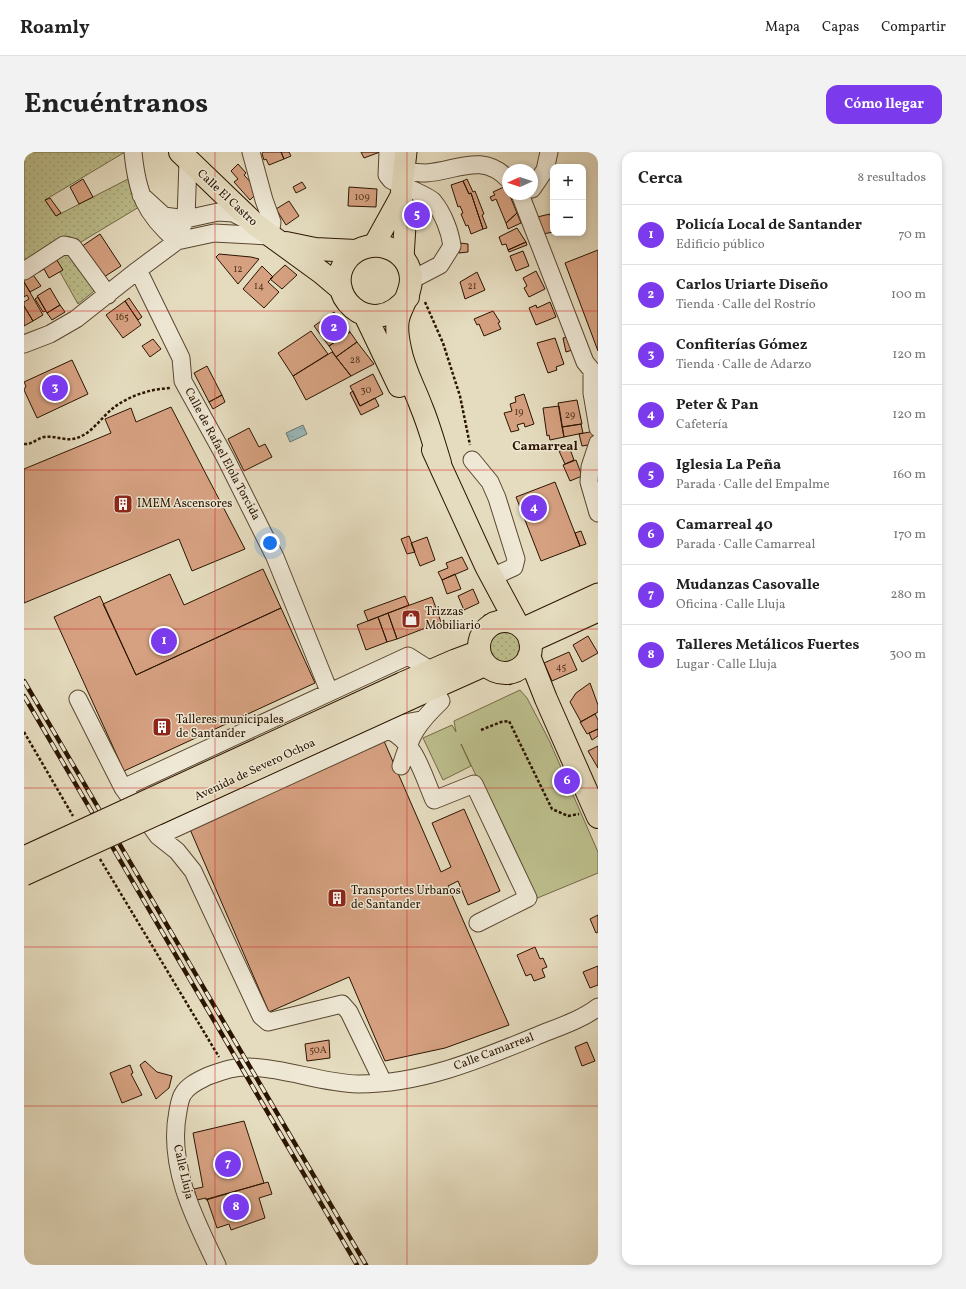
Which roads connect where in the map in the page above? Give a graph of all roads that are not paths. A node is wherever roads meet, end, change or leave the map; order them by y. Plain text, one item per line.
1 (134, 152) edge
2 (250, 152) edge
3 (388, 152) edge
4 (549, 152) edge
5 (184, 157) edge
6 (502, 174) edge
7 (403, 176) edge
8 (538, 179) edge
9 (141, 195) junction
10 (528, 200) edge
11 (186, 219) junction
12 (268, 234) junction
13 (177, 241) junction
14 (365, 248) junction
15 (138, 270) junction
16 (24, 271) edge
17 (410, 277) junction
18 (341, 289) junction
19 (108, 295) junction
20 (365, 315) junction
21 (24, 344) edge
22 (595, 375) edge
23 (598, 428) edge
24 (598, 443) edge
25 (472, 460) road end
26 (440, 463) junction
27 (598, 513) edge
28 (492, 578) junction
29 (598, 594) edge
30 (598, 611) edge
31 (490, 626) junction
32 (525, 637) junction
33 (483, 658) junction
34 (510, 672) junction
35 (432, 679) junction
36 (329, 691) junction
37 (406, 691) junction
38 (78, 699) dead end
39 (546, 699) junction
40 (421, 720) junction
41 (388, 730) junction
42 (408, 743) junction
43 (401, 766) dead end
44 (123, 788) junction
45 (596, 814) edge
46 (158, 836) junction
47 (24, 857) edge
48 (24, 875) edge
49 (478, 923) dead end
50 (598, 1007) edge
51 (242, 1067) joint
52 (381, 1082) junction
53 (217, 1265) edge

1 - 9 street
2 - 12 street
3 - 7 street
4 - 8 street
5 - 11 street
5 - 12 highway, Calle El Castro
6 - 7 street
7 - 14 main road
7 - 17 main road
7 - 17 street
9 - 11 street
9 - 13 street
10 - 22 street
11 - 12 street
11 - 13 street
12 - 13 street
12 - 14 highway
12 - 18 highway, Calle El Castro
13 - 15 street
14 - 17 highway
14 - 18 highway
15 - 19 street
15 - 36 street, Calle de Rafael Elola Torcida
16 - 19 street
17 - 20 highway
17 - 26 highway
18 - 20 highway
19 - 21 street
20 - 26 highway
22 - 23 street
24 - 27 street
25 - 28 street
26 - 28 highway
28 - 31 highway
28 - 32 highway
29 - 32 main road
30 - 32 main road
31 - 32 highway
31 - 33 highway
32 - 34 highway
32 - 39 highway
33 - 34 highway
33 - 35 main road, Avenida de Severo Ochoa
34 - 39 highway
35 - 36 street
35 - 37 main road, Avenida de Severo Ochoa
35 - 40 street
36 - 44 street
37 - 47 main road, Avenida de Severo Ochoa, bridge
37 - 48 main road, Avenida de Severo Ochoa, bridge
38 - 44 street
39 - 45 highway
40 - 41 street
40 - 42 street
41 - 42 street
41 - 46 street
42 - 43 street
42 - 49 street
44 - 46 street
46 - 52 street
50 - 52 street, Calle Camarreal
51 - 52 street, Calle Camarreal
51 - 53 street, Calle Lluja

